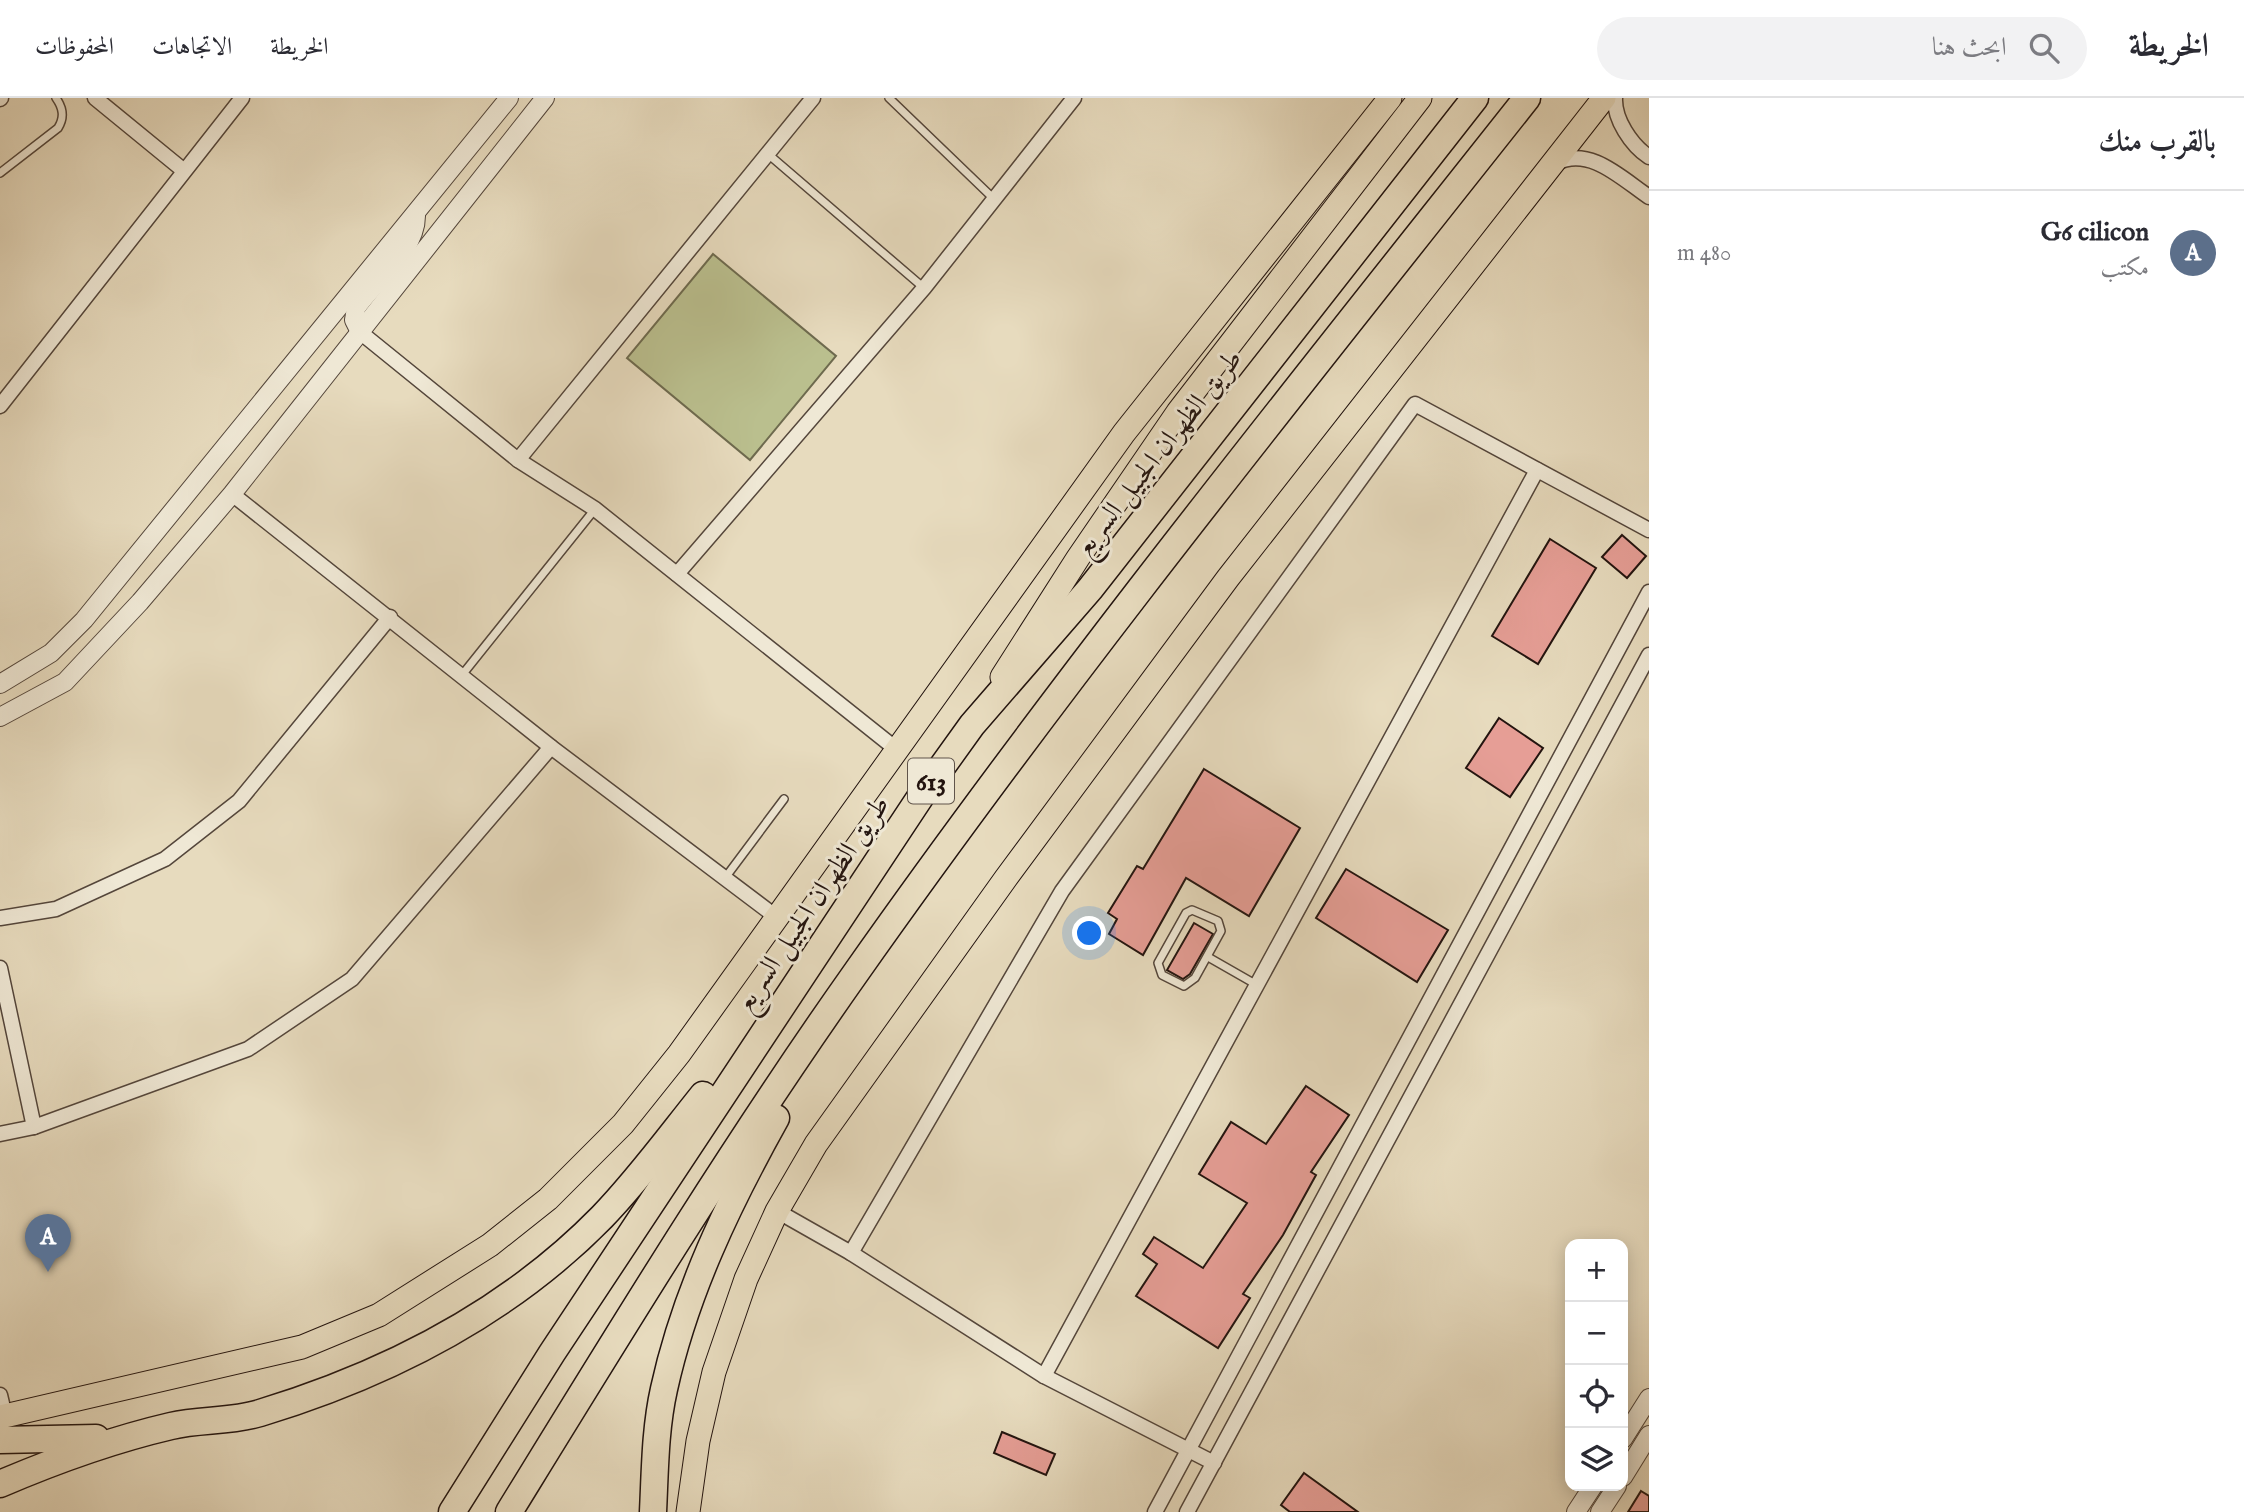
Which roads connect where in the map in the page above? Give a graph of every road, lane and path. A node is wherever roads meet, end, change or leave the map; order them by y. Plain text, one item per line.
1 (56, 98) edge
2 (95, 98) edge
3 (242, 98) edge
4 (545, 98) edge
5 (813, 98) edge
6 (889, 98) edge
7 (1074, 98) edge
8 (1374, 98) edge
9 (1390, 98) edge
10 (1420, 98) edge
11 (1475, 98) edge
12 (1527, 98) edge
13 (1534, 98) edge
14 (1604, 98) edge
15 (1615, 98) edge
16 (506, 99) edge
17 (1369, 124) junction
18 (1486, 150) junction
19 (767, 154) junction
20 (1649, 157) edge
21 (490, 169) junction
22 (1546, 169) junction
23 (183, 170) junction
24 (0, 173) edge
25 (1649, 197) edge
26 (995, 199) junction
27 (416, 212) junction
28 (924, 288) junction
29 (360, 332) junction
30 (1, 402) edge
31 (518, 460) junction
32 (1537, 470) junction
33 (232, 494) junction
34 (595, 509) junction
35 (1649, 530) edge
36 (677, 574) junction
37 (1649, 592) edge
38 (390, 617) junction
39 (1649, 655) edge
40 (462, 675) junction
41 (0, 684) edge
42 (0, 717) edge
43 (972, 725) junction
44 (551, 747) junction
45 (896, 749) junction
46 (784, 799) dead end
47 (725, 878) junction
48 (775, 916) junction
49 (0, 918) edge
50 (1208, 957) junction
51 (0, 968) edge
52 (803, 970) junction
53 (854, 974) junction
54 (1257, 985) junction
55 (34, 1127) junction
56 (0, 1134) edge
57 (777, 1210) junction
58 (851, 1253) junction
59 (1044, 1376) junction
60 (1649, 1398) edge
61 (1, 1417) edge
62 (174, 1425) junction
63 (1628, 1431) edge
64 (1649, 1435) edge
65 (1189, 1450) junction
66 (1214, 1463) junction
67 (1628, 1469) edge
68 (0, 1484) edge
69 (1589, 1491) edge
70 (1614, 1491) edge
71 (452, 1512) edge
72 (509, 1512) edge
73 (653, 1512) edge
74 (688, 1512) edge
75 (1155, 1512) edge
76 (1187, 1512) edge
77 (1576, 1512) edge
78 (1600, 1512) edge

1 - 24 lane
2 - 23 street
3 - 23 street
4 - 21 street
5 - 19 street
6 - 26 lane
7 - 26 street
8 - 17 street
9 - 17 main road
10 - 43 main road
11 - 43 highway, طريق الظهران الجبيل السريع / 613
12 - 18 highway, 613
13 - 18 highway
14 - 22 main road
15 - 20 street
16 - 21 street
16 - 27 street
17 - 45 main road
18 - 53 highway, 613
19 - 28 lane
19 - 31 street
21 - 29 street
22 - 25 street
22 - 57 main road
23 - 30 street
26 - 28 street
27 - 29 street
27 - 41 street
28 - 36 street
29 - 31 street
29 - 33 street
31 - 34 street
32 - 35 street
32 - 54 street
32 - 58 street
33 - 38 street
33 - 42 street
34 - 36 street
34 - 40 lane
36 - 45 street
37 - 65 street
38 - 40 street
38 - 49 street
39 - 66 street
40 - 44 street
43 - 52 highway, طريق الظهران الجبيل السريع / 613
44 - 47 street
44 - 55 street
45 - 48 main road
46 - 47 lane
47 - 48 street
48 - 61 main road
50 - 50 lane
50 - 54 lane
51 - 55 street
52 - 62 highway
52 - 71 highway, طريق الظهران الجبيل السريع / 613
53 - 72 highway, 613
53 - 73 highway
54 - 59 street
55 - 56 street
57 - 58 street
57 - 74 main road
58 - 59 street
59 - 65 street
60 - 63 street
61 - 62 highway
62 - 68 highway
64 - 67 street
65 - 66 street
65 - 75 street
66 - 76 street
69 - 77 street
70 - 78 street

